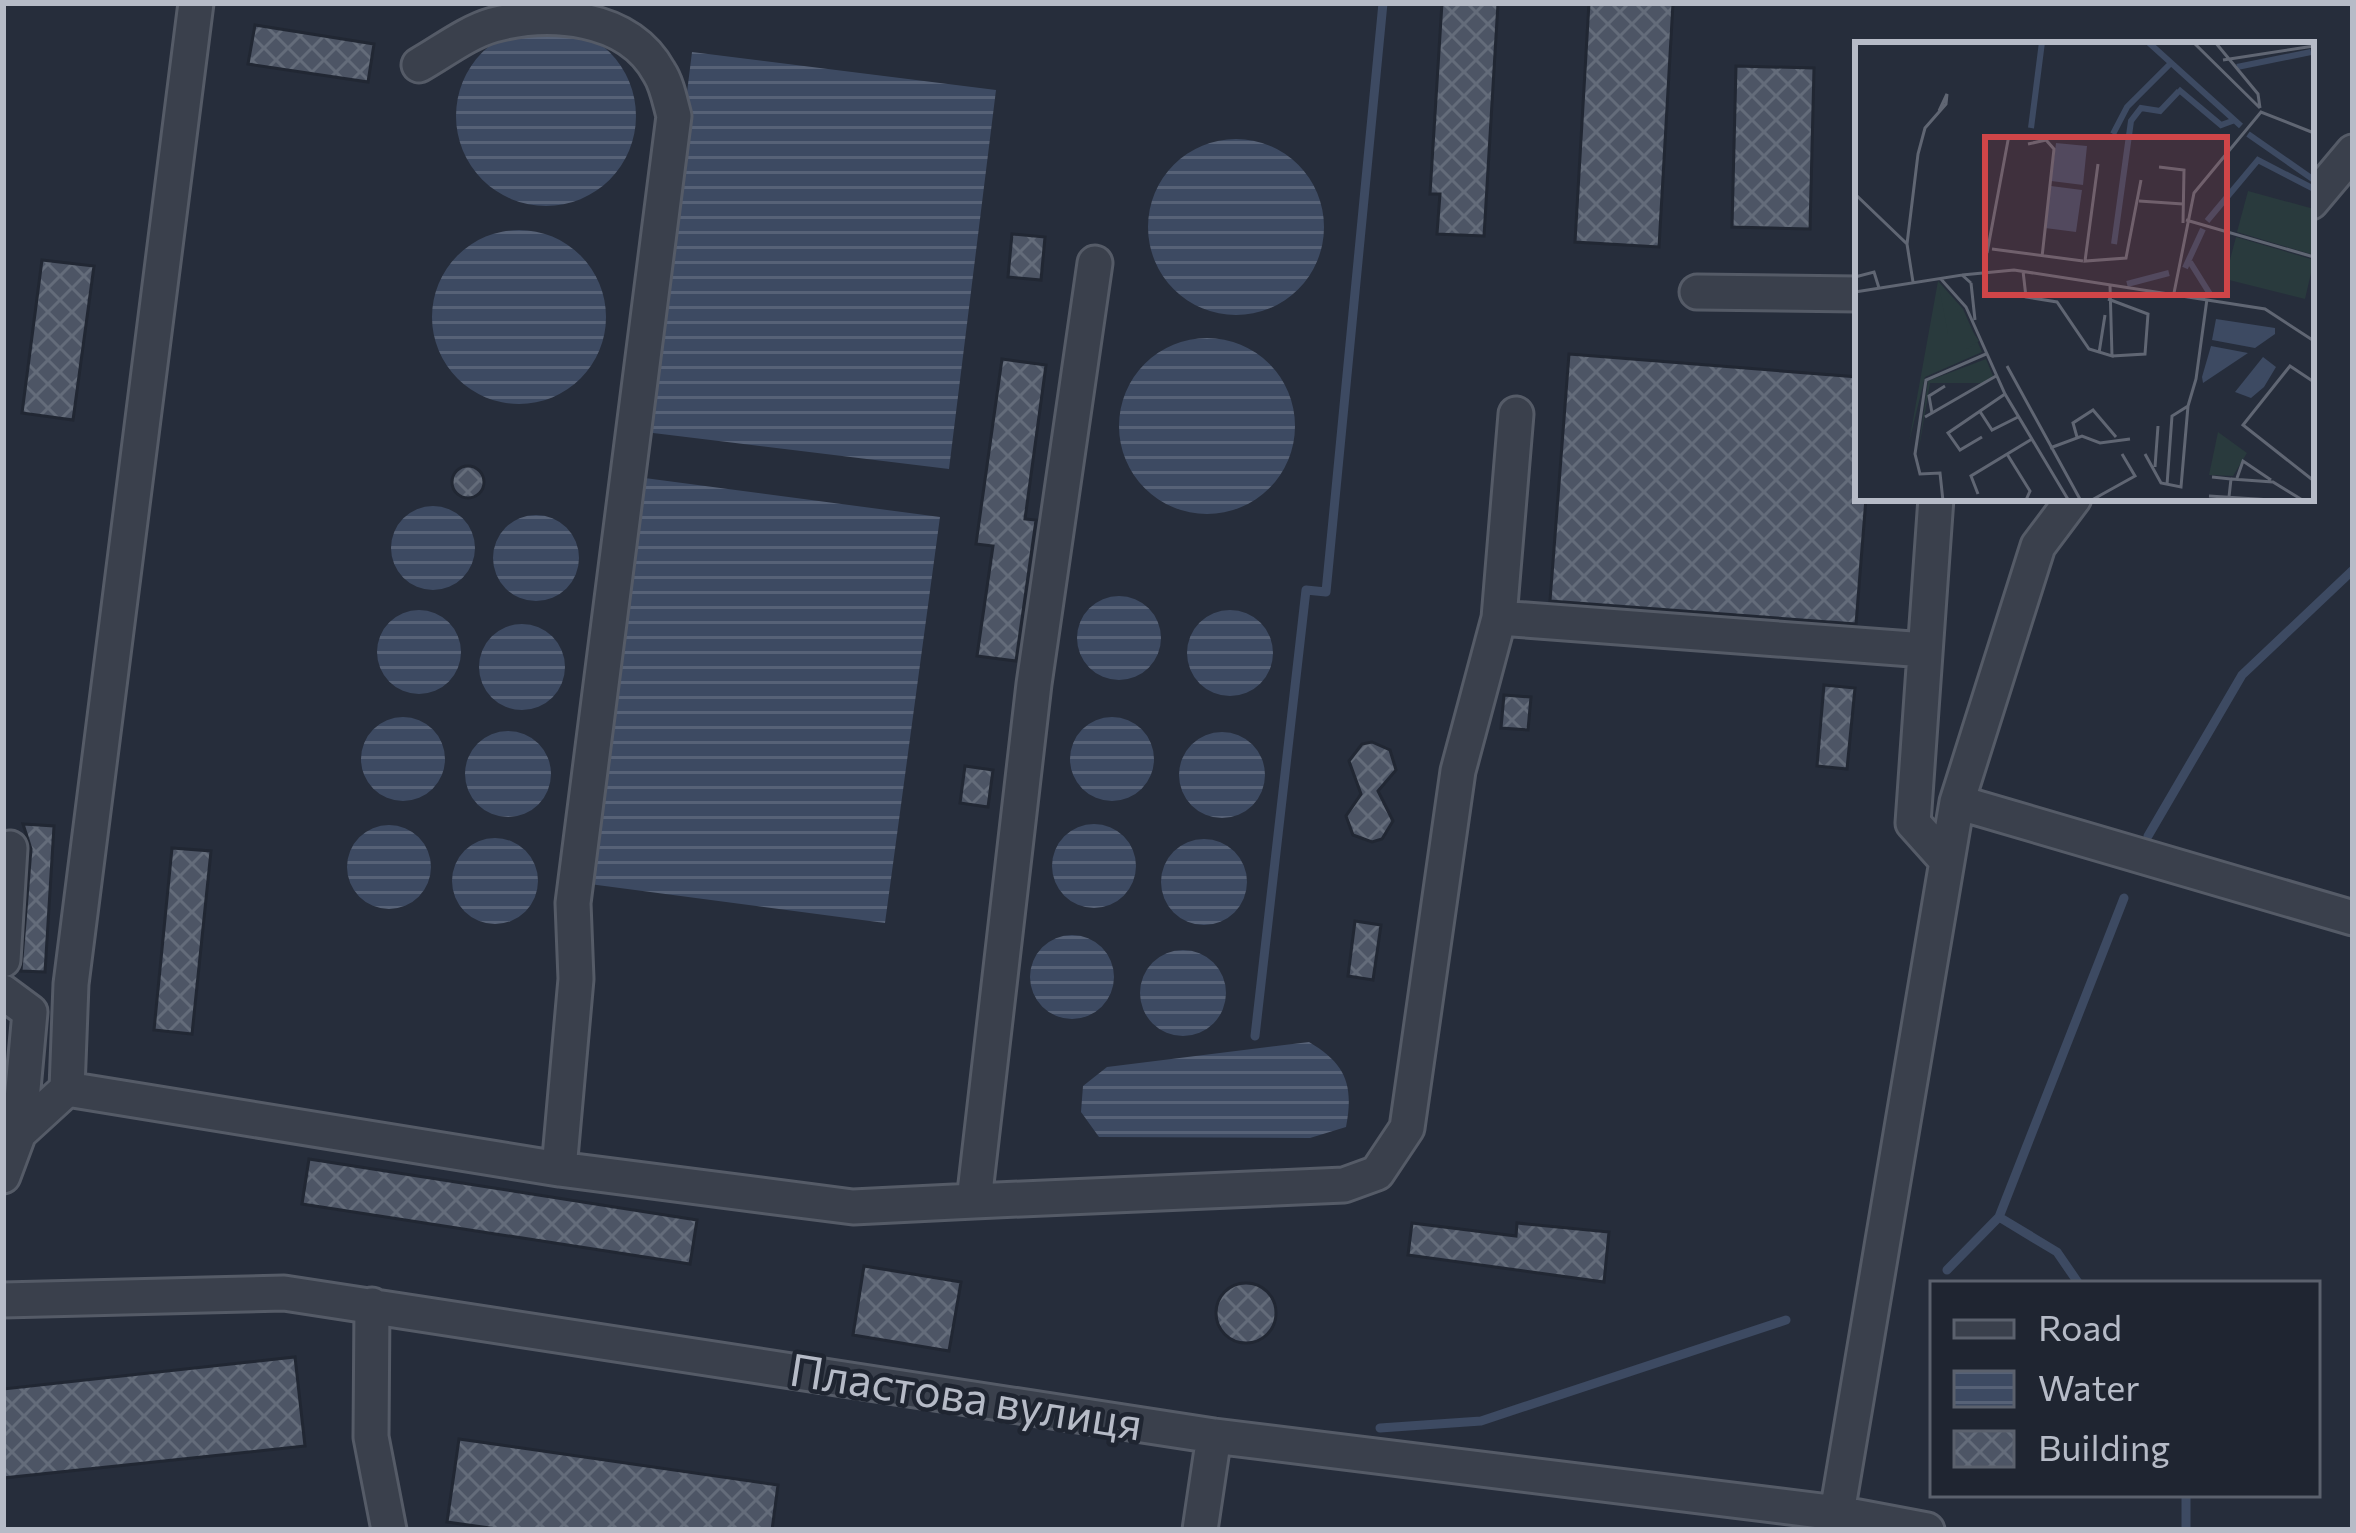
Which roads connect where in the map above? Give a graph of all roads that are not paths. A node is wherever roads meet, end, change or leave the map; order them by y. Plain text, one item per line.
1 (196, 3) edge
2 (419, 65) dead end
3 (2353, 152) edge
4 (2314, 198) edge
5 (1095, 263) dead end
6 (1697, 292) dead end
7 (1855, 294) edge
8 (1516, 414) dead end
9 (1936, 501) edge
10 (2072, 501) edge
11 (1499, 618) junction
12 (1925, 650) junction
13 (1957, 802) junction
14 (10, 848) dead end
15 (1947, 861) junction
16 (2353, 918) edge
17 (3, 960) edge
18 (3, 992) edge
19 (67, 1089) junction
20 (19, 1132) junction
21 (559, 1169) junction
22 (3, 1176) edge
23 (974, 1201) junction
24 (3, 1300) edge
25 (372, 1305) junction
26 (1214, 1436) junction
27 (1837, 1513) junction
28 (388, 1530) edge
29 (1200, 1530) edge
30 (1927, 1530) edge

1 - 19 street
2 - 21 street
3 - 4 street
5 - 23 street
6 - 7 street
8 - 11 street
9 - 12 street
10 - 13 street
11 - 12 street
11 - 23 street
12 - 15 street
13 - 15 street
13 - 16 street
14 - 17 street
15 - 27 street
18 - 20 street
19 - 20 street
19 - 21 street
20 - 22 street
21 - 23 street
24 - 25 street, Пластова вулиця
25 - 26 street, Пластова вулиця
25 - 28 street
26 - 27 street, Пластова вулиця
26 - 29 street
27 - 30 street, Пластова вулиця

